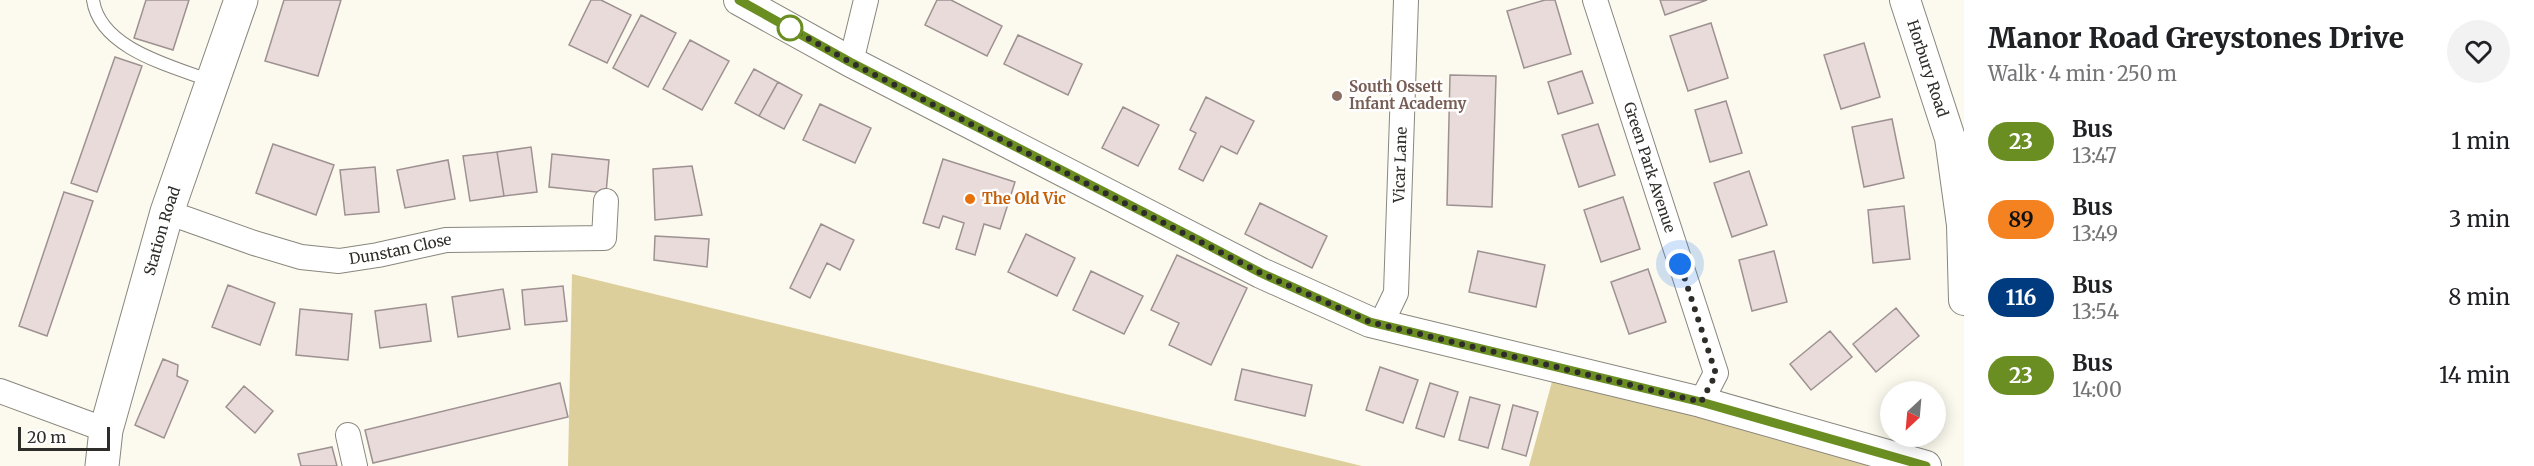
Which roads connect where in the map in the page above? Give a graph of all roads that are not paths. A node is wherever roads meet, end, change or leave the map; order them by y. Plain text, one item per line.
1 (93, 0) edge
2 (241, 0) edge
3 (739, 0) edge
4 (866, 0) edge
5 (1406, 0) edge
6 (1595, 0) edge
7 (1905, 0) edge
8 (850, 62) junction
9 (213, 82) junction
10 (1957, 133) edge
11 (606, 201) dead end
12 (167, 212) junction
13 (1964, 300) edge
14 (1380, 326) junction
15 (0, 391) edge
16 (1701, 402) junction
17 (106, 430) junction
18 (348, 435) dead end
19 (102, 466) edge
20 (355, 466) edge
21 (1926, 466) edge

1 - 9 lane
2 - 9 main road, Station Road
3 - 8 street
4 - 8 street
5 - 14 street, Vicar Lane
6 - 16 street, Green Park Avenue
7 - 10 street, Horbury Road
8 - 14 street
9 - 12 main road, Station Road
10 - 13 street, Horbury Road
11 - 12 street, Dunstan Close
12 - 17 main road, Station Road
14 - 16 street
15 - 17 street
16 - 21 street
17 - 19 main road, Station Road
18 - 20 street

